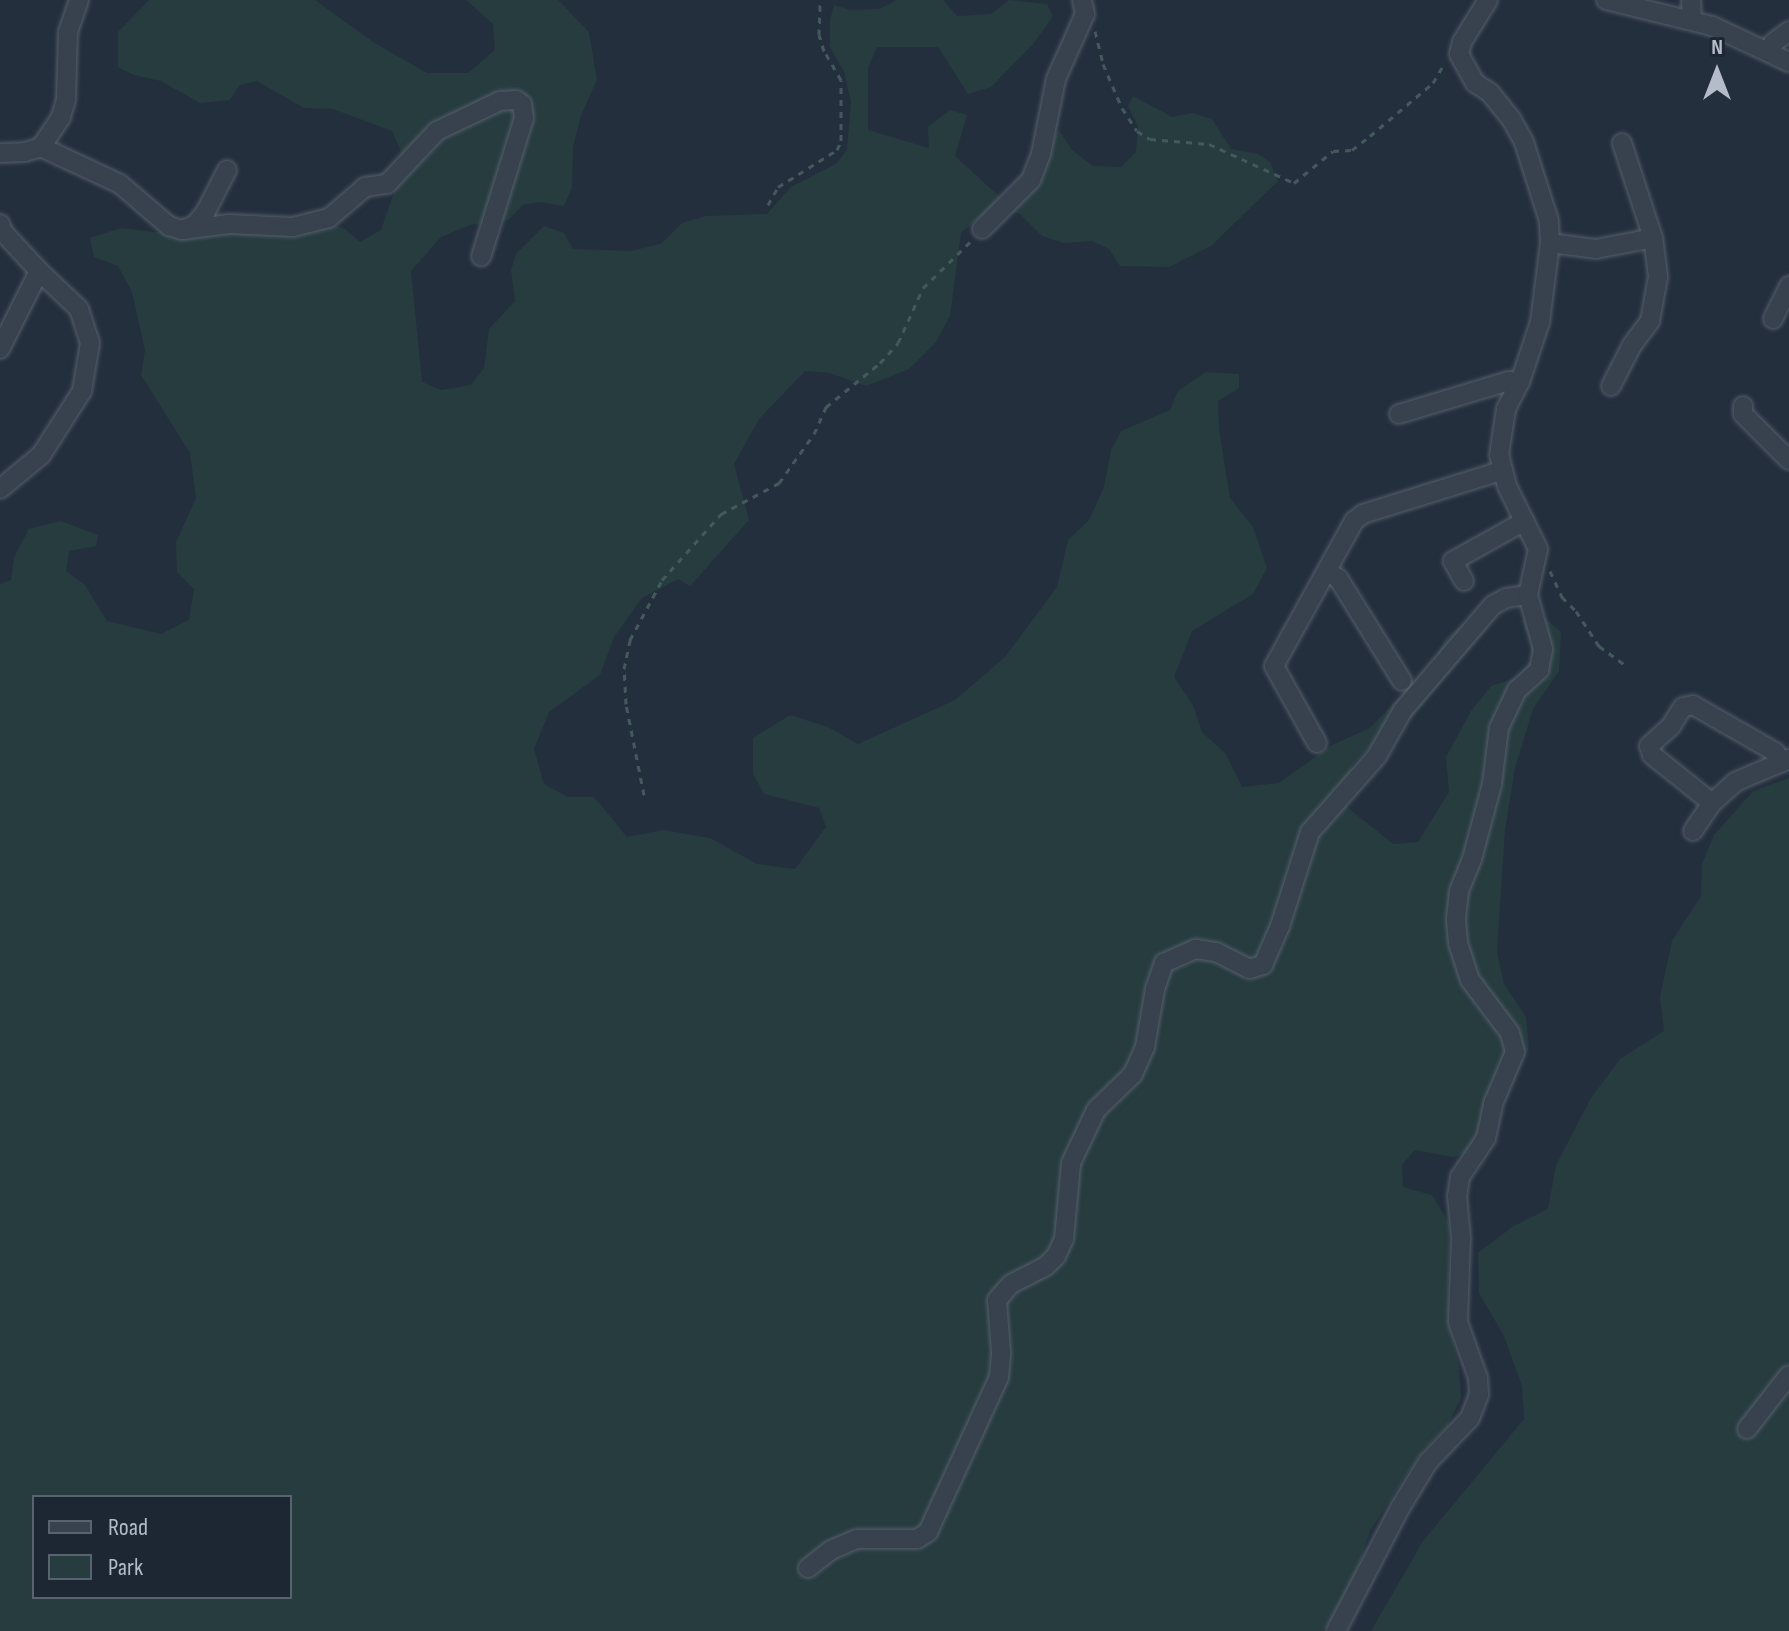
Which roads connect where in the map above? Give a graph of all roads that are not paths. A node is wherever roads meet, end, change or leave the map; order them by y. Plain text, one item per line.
1 (79, 0) edge
2 (1082, 0) edge
3 (1488, 0) edge
4 (1606, 0) edge
5 (1691, 0) edge
6 (1692, 21) junction
7 (1789, 31) edge
8 (1770, 52) junction
9 (1789, 62) edge
10 (1622, 143) dead end
11 (41, 147) junction
12 (0, 153) edge
13 (227, 170) dead end
14 (0, 224) edge
15 (982, 229) road end
16 (182, 230) junction
17 (1653, 238) junction
18 (1550, 243) junction
19 (481, 257) dead end
20 (39, 271) junction
21 (1789, 286) edge
22 (1773, 319) dead end
23 (0, 349) edge
24 (1520, 382) junction
25 (1611, 386) dead end
26 (1743, 406) dead end
27 (1399, 414) dead end
28 (1789, 460) edge
29 (1501, 471) junction
30 (0, 489) edge
31 (1525, 521) junction
32 (1327, 572) junction
33 (1464, 581) dead end
34 (1528, 595) junction
35 (1402, 681) dead end
36 (1317, 743) dead end
37 (1785, 760) edge
38 (1712, 803) junction
39 (1693, 831) dead end
40 (1789, 1375) edge
41 (1747, 1429) dead end
42 (808, 1568) dead end
43 (1336, 1631) edge

1 - 11 street
2 - 15 street
3 - 18 street
4 - 6 street
5 - 6 street
6 - 8 street
7 - 8 street
8 - 9 street
10 - 17 street
11 - 12 street
11 - 16 street
13 - 16 street
14 - 20 street
16 - 19 street
17 - 18 street
17 - 25 street
18 - 24 street
20 - 23 street
20 - 30 street
21 - 22 street
24 - 27 street
24 - 29 street
26 - 28 street
29 - 31 street
29 - 32 street
31 - 33 street
31 - 34 street
32 - 35 street
32 - 36 street
34 - 42 street
34 - 43 street
37 - 38 street
37 - 38 street
38 - 39 street
40 - 41 street

